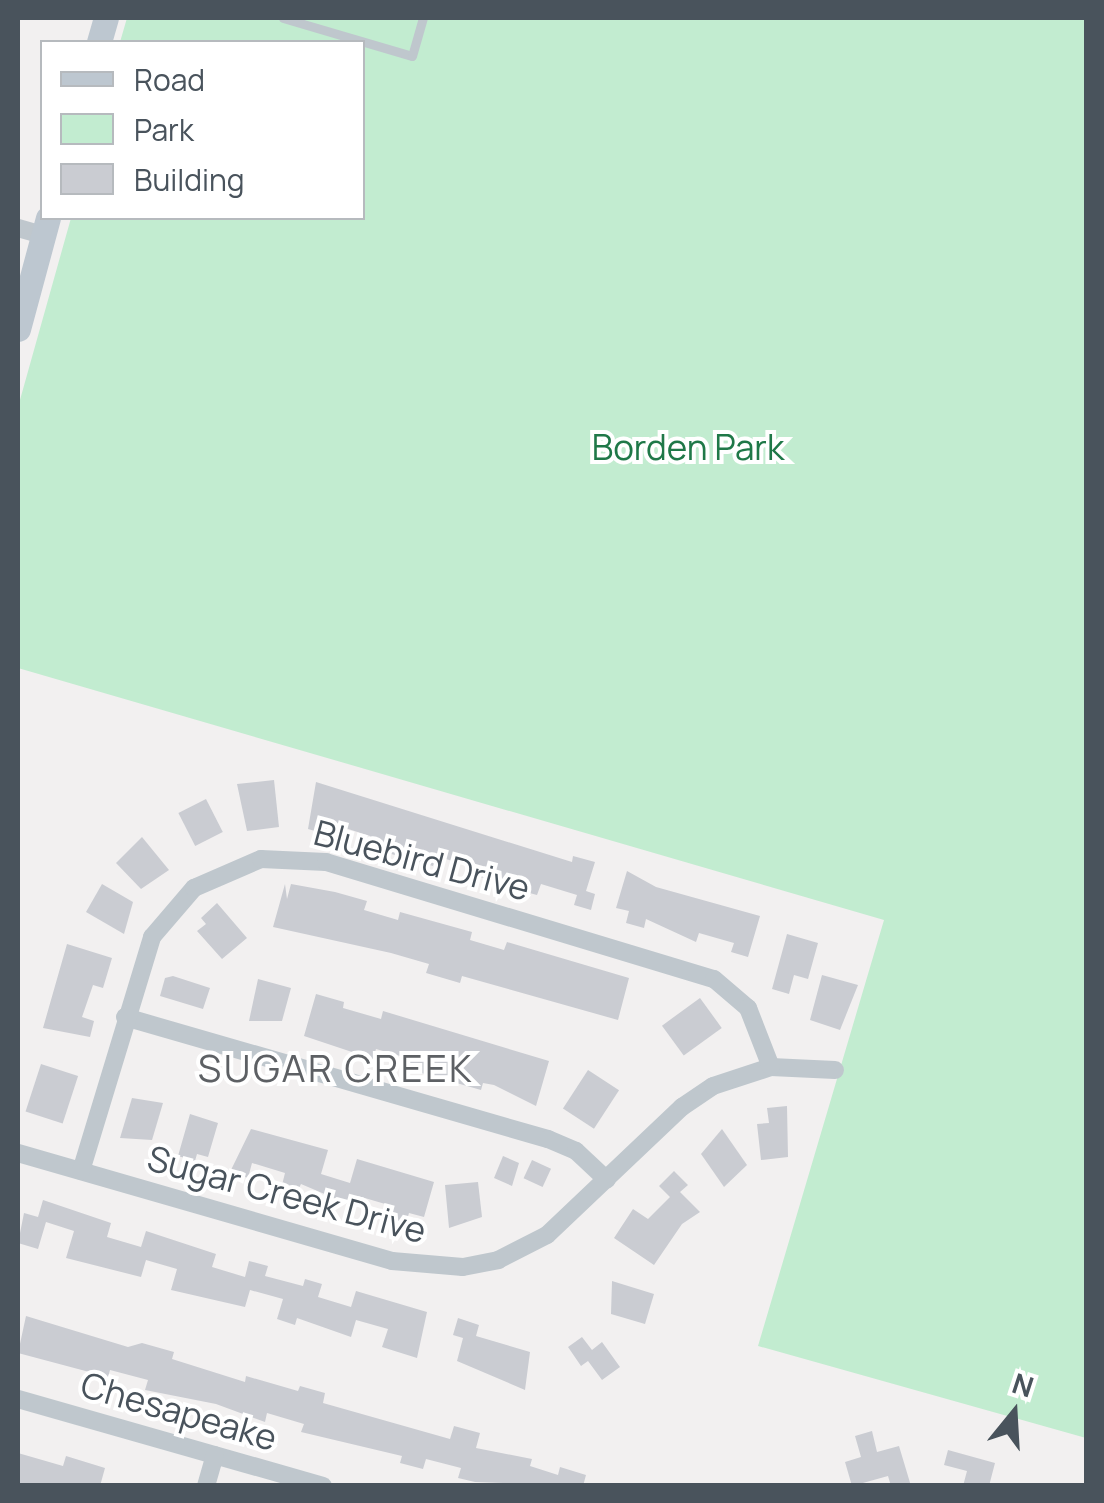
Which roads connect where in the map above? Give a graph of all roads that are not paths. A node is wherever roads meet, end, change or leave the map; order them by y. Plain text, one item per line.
1 (283, 18) edge
2 (423, 18) edge
3 (358, 40) edge
4 (365, 42) edge
5 (46, 226) edge
6 (18, 228) edge
7 (26, 264) edge
8 (18, 329) edge
9 (126, 1017) junction
10 (771, 1067) junction
11 (835, 1070) dead end
12 (18, 1153) edge
13 (81, 1171) junction
14 (606, 1180) junction
15 (18, 1399) edge
16 (215, 1455) junction
17 (206, 1486) edge
18 (323, 1486) edge

1 - 3 lane
2 - 4 lane
5 - 6 street
5 - 7 main road
7 - 8 main road
9 - 10 street, Bluebird Drive
9 - 13 street, Bluebird Drive
9 - 14 street
10 - 11 street, Sugar Creek Drive
10 - 14 street, Sugar Creek Drive
12 - 13 street, Sugar Creek Drive
13 - 14 street, Sugar Creek Drive
15 - 16 street, Chesapeake
16 - 17 street
16 - 18 street, Chesapeake

